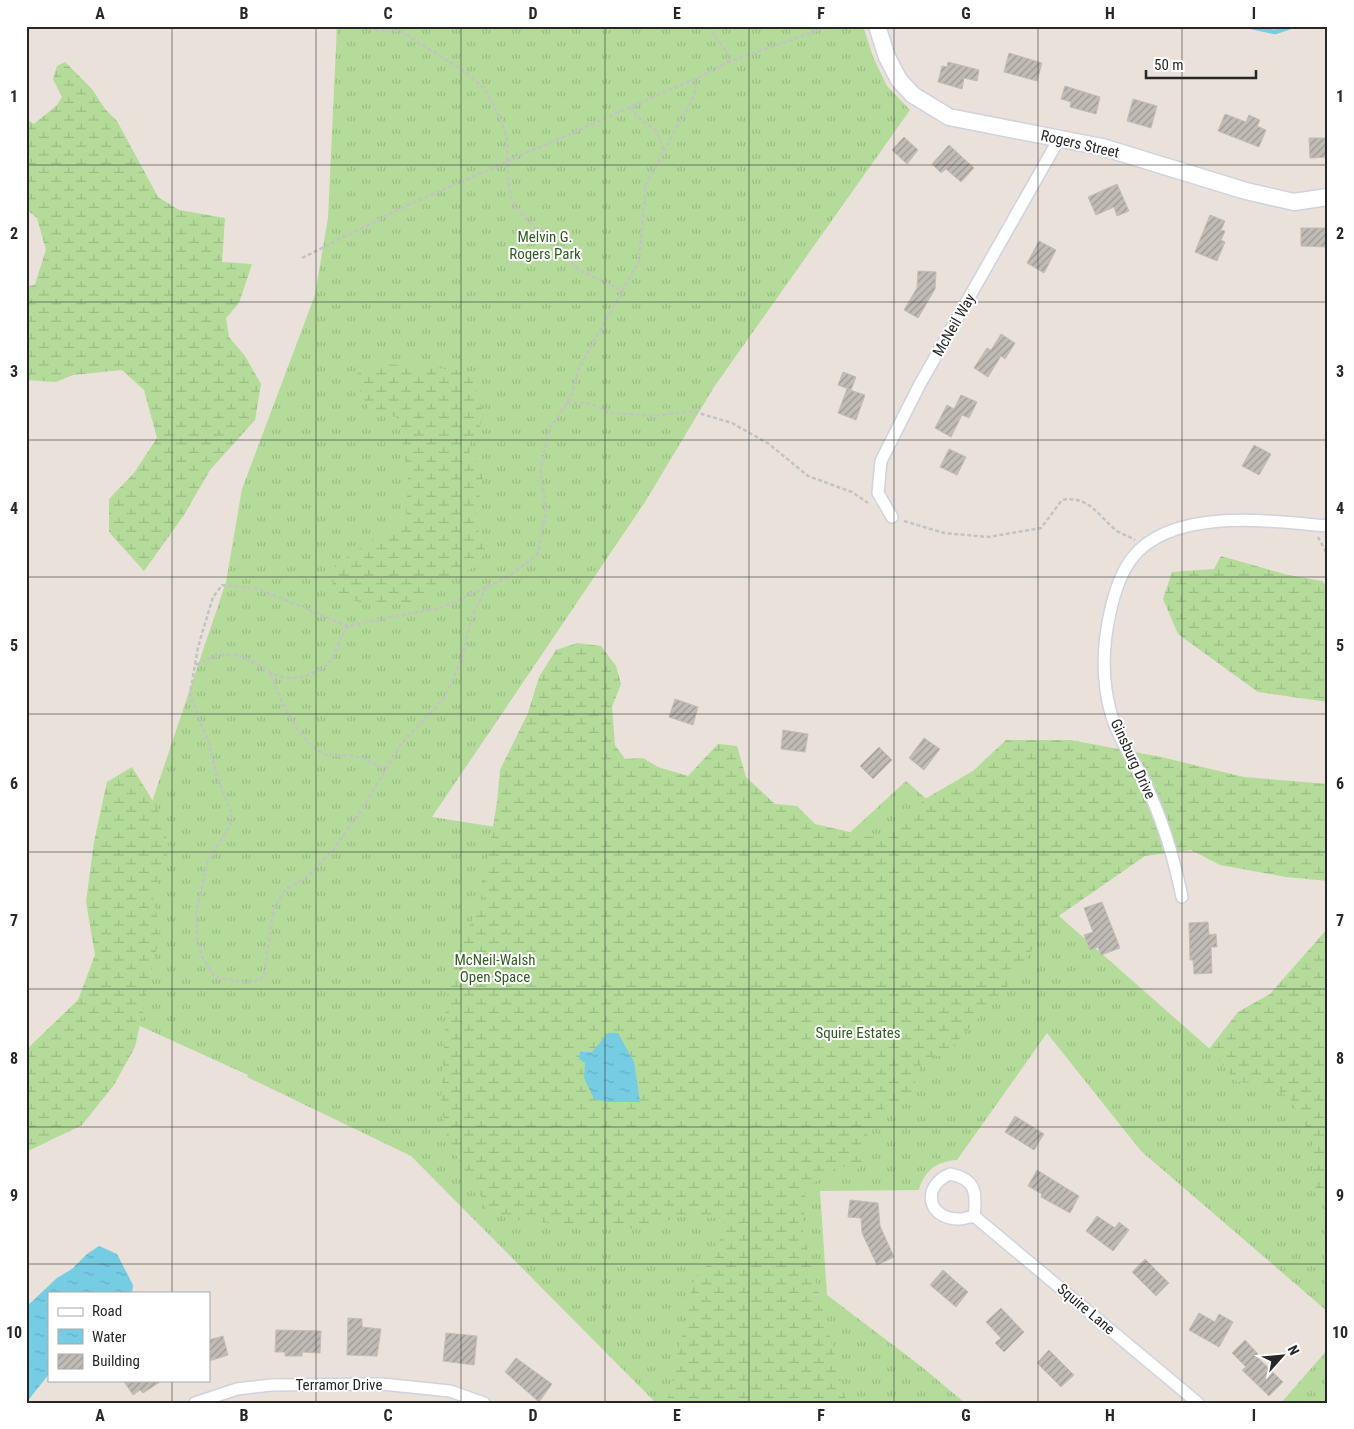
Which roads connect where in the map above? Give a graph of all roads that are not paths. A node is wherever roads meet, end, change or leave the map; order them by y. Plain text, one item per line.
1 (877, 26) edge
2 (1059, 139) junction
3 (1328, 197) edge
4 (892, 517) road end
5 (1328, 526) edge
6 (1182, 897) dead end
7 (974, 1216) junction
8 (195, 1403) edge
9 (484, 1403) edge
10 (1198, 1403) edge

1 - 2 street, Rogers Street
2 - 3 street, Rogers Street
2 - 4 street, McNeil Way
5 - 6 street, Ginsburg Drive
7 - 7 street
7 - 10 street, Squire Lane
8 - 9 street, Terramor Drive

